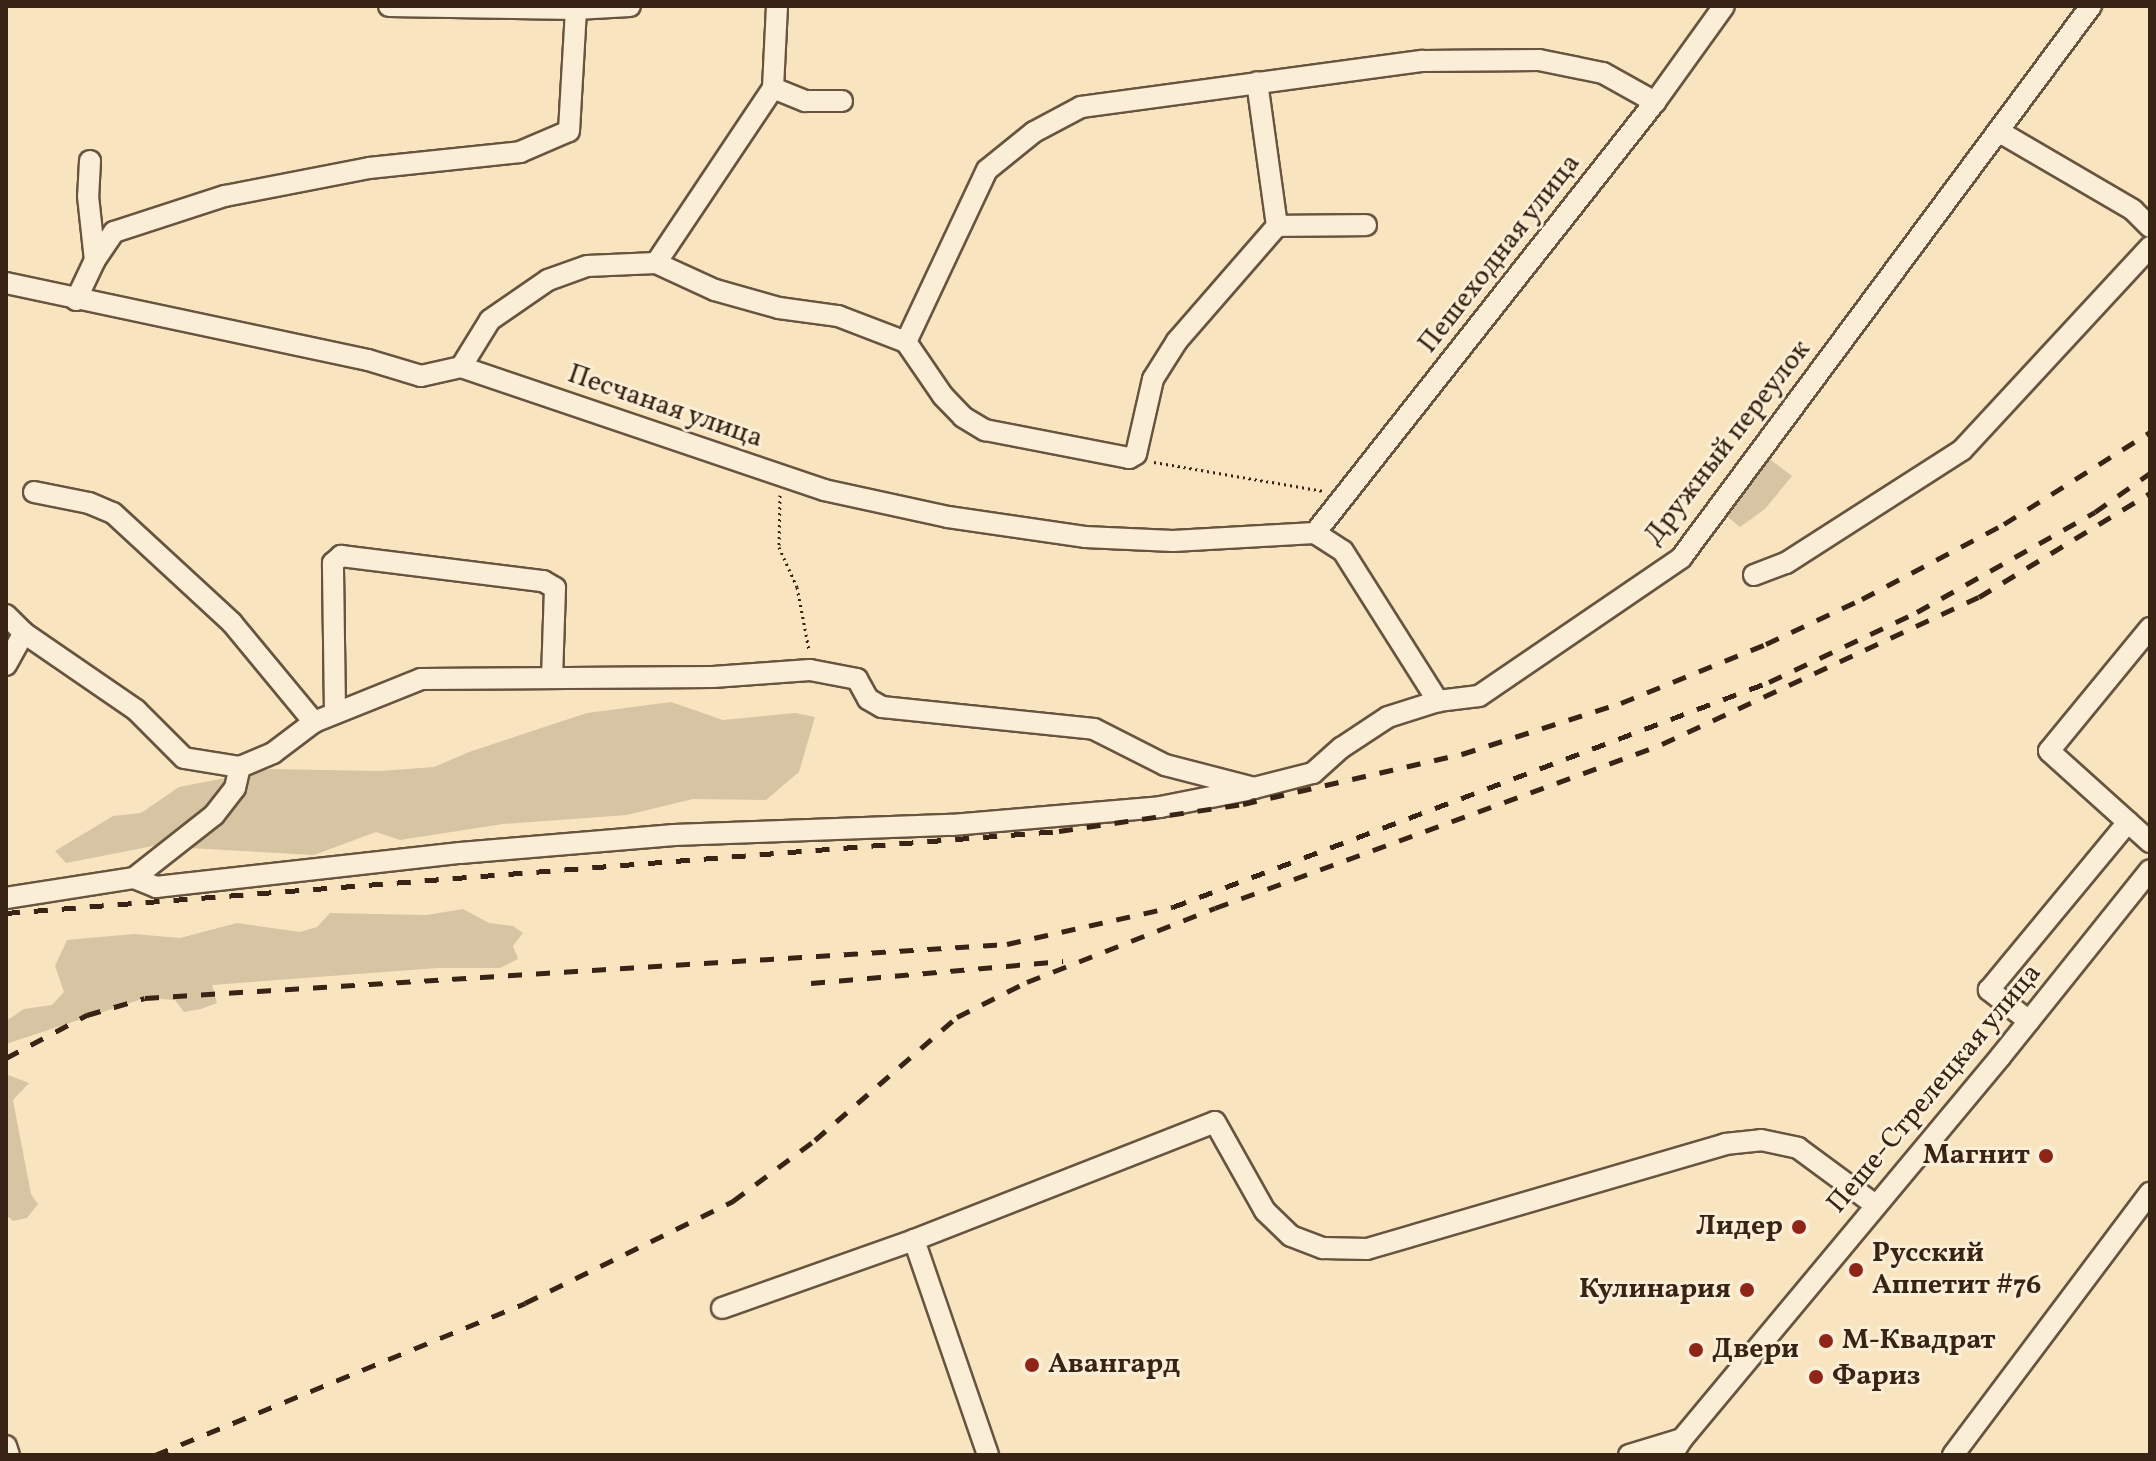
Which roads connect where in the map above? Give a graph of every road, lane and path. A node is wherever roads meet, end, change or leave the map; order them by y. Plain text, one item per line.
1 (389, 6) edge
2 (630, 6) edge
3 (777, 6) edge
4 (1724, 6) edge
5 (2091, 6) edge
6 (576, 9) junction
7 (1257, 82) junction
8 (773, 88) junction
9 (842, 101) dead end
10 (1655, 102) junction
11 (1998, 131) junction
12 (90, 161) dead end
13 (1366, 225) dead end
14 (1277, 226) junction
15 (2150, 227) edge
16 (2150, 247) edge
17 (95, 260) junction
18 (656, 263) junction
19 (6, 283) edge
20 (76, 300) junction
21 (906, 342) junction
22 (461, 367) junction
23 (1136, 454) junction
24 (782, 475) junction
25 (34, 492) dead end
26 (1345, 496) junction
27 (1315, 533) junction
28 (1754, 575) dead end
29 (6, 615) edge
30 (2150, 628) edge
31 (24, 633) junction
32 (6, 665) edge
33 (810, 670) junction
34 (552, 678) junction
35 (1438, 701) junction
36 (335, 712) junction
37 (314, 722) junction
38 (240, 767) junction
39 (1254, 788) junction
40 (2128, 822) junction
41 (2150, 842) edge
42 (2150, 870) edge
43 (134, 878) junction
44 (6, 898) edge
45 (2029, 1021) junction
46 (2150, 1193) edge
47 (1874, 1204) junction
48 (914, 1240) junction
49 (722, 1308) dead end
50 (6, 1446) edge
51 (1677, 1447) edge
52 (9, 1455) edge
53 (988, 1455) edge
54 (1629, 1455) edge
55 (1953, 1455) edge

1 - 6 street
2 - 6 street
3 - 8 street
4 - 10 street, Пешеходная улица
5 - 11 street, Дружный переулок
6 - 17 street
7 - 10 street
7 - 14 street
7 - 21 street
8 - 9 street
8 - 18 street
10 - 26 street, Пешеходная улица
11 - 15 street
11 - 35 street, Дружный переулок
12 - 17 street
13 - 14 street
14 - 23 street
16 - 28 street
17 - 20 street
18 - 21 street
18 - 22 street
19 - 20 street
20 - 22 street
21 - 23 street
22 - 24 street, Песчаная улица
23 - 26 path
24 - 27 street, Песчаная улица
24 - 33 path
25 - 37 street
26 - 27 street, Пешеходная улица
27 - 35 street
29 - 31 street
30 - 40 street
31 - 32 street
31 - 38 street
33 - 34 street
33 - 39 street
34 - 36 street
34 - 36 street
35 - 39 street, Дружный переулок
36 - 37 street
37 - 38 street
38 - 43 street
39 - 43 street, Дружный переулок
40 - 41 street
40 - 45 street
42 - 45 street, Пеше-Стрелецкая улица
43 - 44 street
45 - 47 street, Пеше-Стрелецкая улица
46 - 55 street
47 - 48 street
47 - 51 street, Пеше-Стрелецкая улица
48 - 49 street
48 - 53 street
50 - 52 street
51 - 54 street

